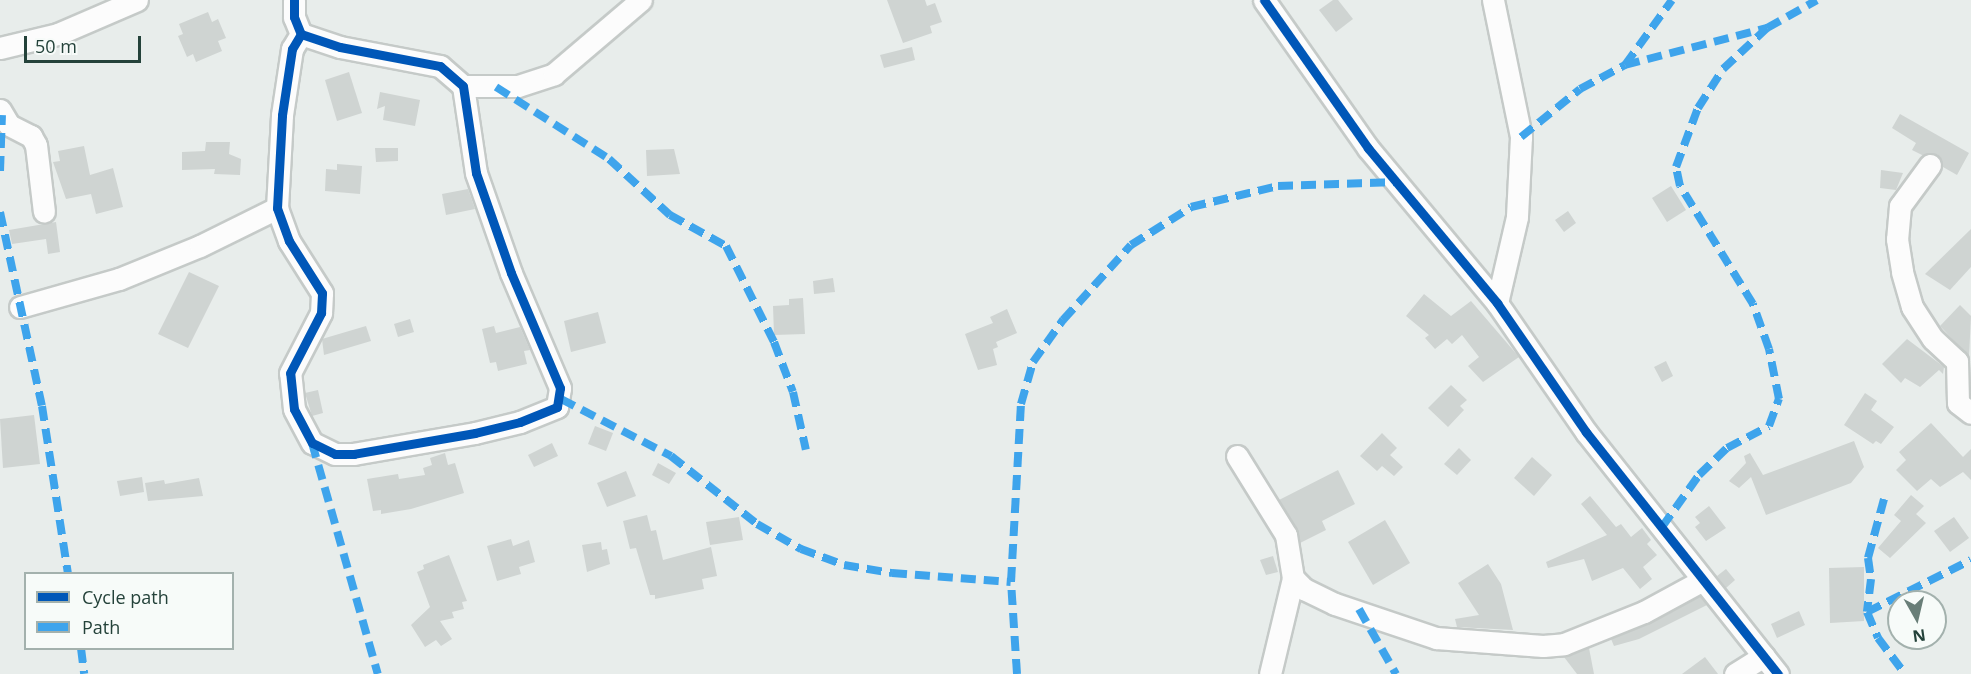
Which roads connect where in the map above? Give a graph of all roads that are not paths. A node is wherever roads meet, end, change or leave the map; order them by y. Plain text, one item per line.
1 (137, 0) edge
2 (294, 0) edge
3 (640, 0) edge
4 (1264, 0) edge
5 (1493, 0) edge
6 (301, 34) junction
7 (0, 48) edge
8 (463, 86) junction
9 (0, 111) edge
10 (1930, 165) dead end
11 (276, 208) junction
12 (44, 212) dead end
13 (1497, 303) junction
14 (20, 307) dead end
15 (1971, 413) edge
16 (1237, 456) dead end
17 (1293, 578) junction
18 (1703, 580) junction
19 (1764, 656) junction
20 (1270, 674) edge
21 (1735, 674) edge
22 (1778, 674) edge

1 - 7 street
2 - 6 street
3 - 8 street
4 - 13 street
5 - 13 street
6 - 8 street
6 - 11 street
8 - 11 street
9 - 12 street
10 - 15 street
11 - 14 street
13 - 18 street
16 - 17 street
17 - 18 street
17 - 20 street
18 - 19 street
19 - 21 street
19 - 22 street

